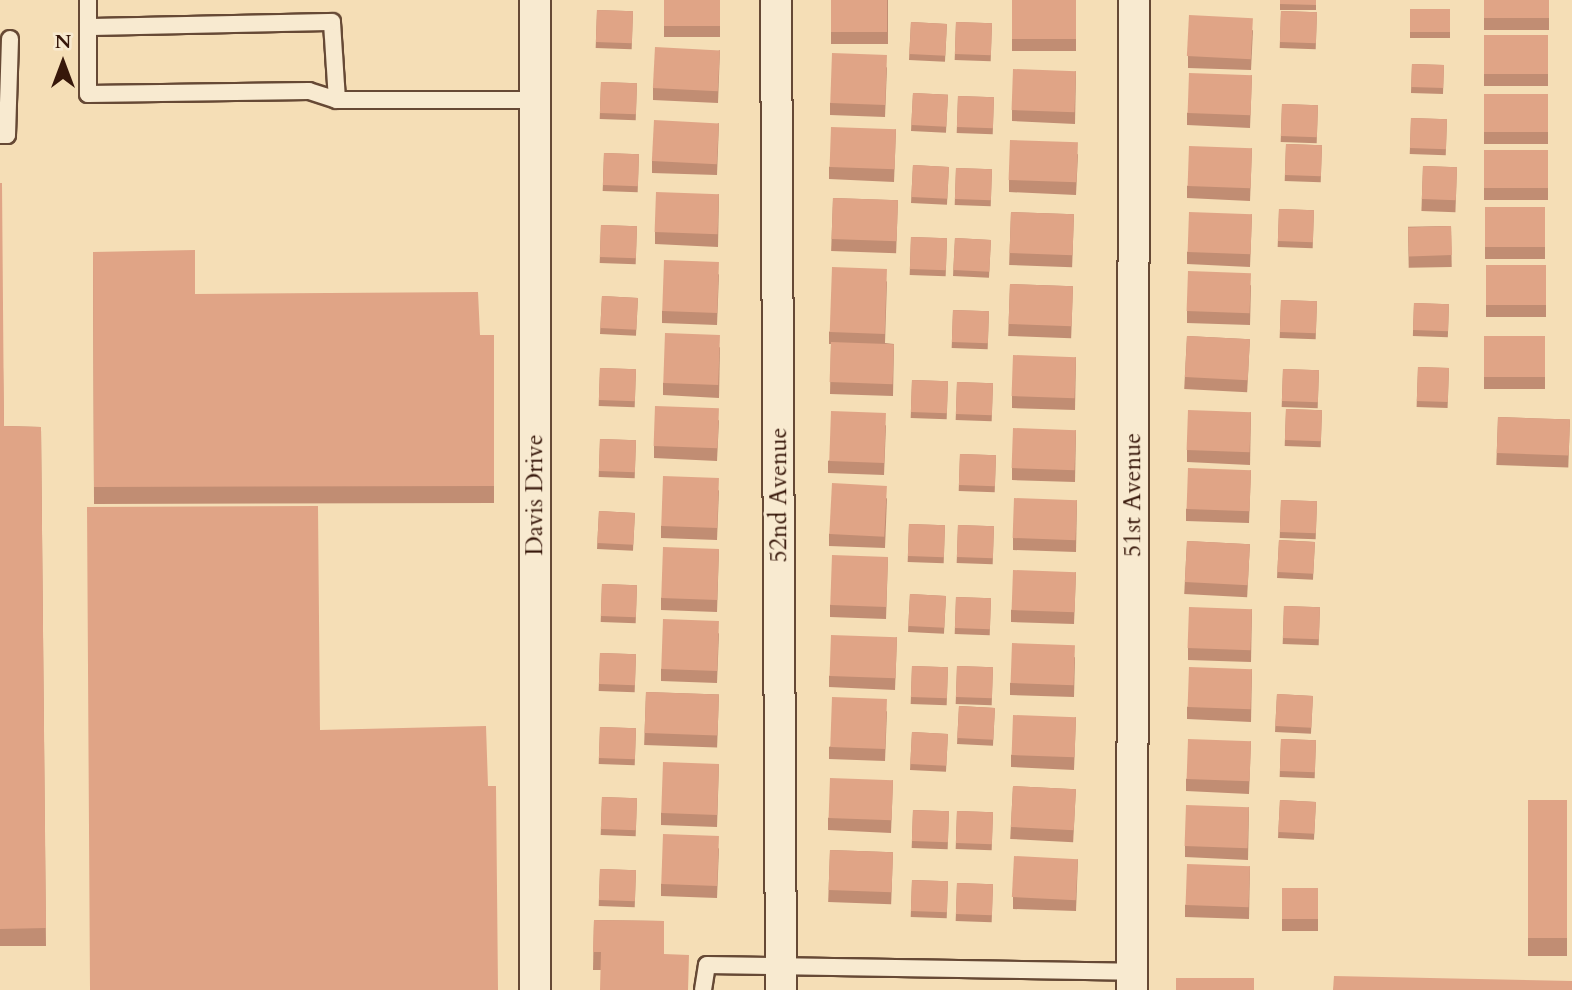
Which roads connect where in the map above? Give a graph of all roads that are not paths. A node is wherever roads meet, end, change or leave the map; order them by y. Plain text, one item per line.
1 (88, 0) edge
2 (535, 0) edge
3 (776, 0) edge
4 (1134, 0) edge
5 (88, 27) junction
6 (10, 39) dead end
7 (337, 100) junction
8 (535, 100) junction
9 (0, 135) edge
10 (781, 978) edge
11 (1132, 981) edge
12 (535, 990) edge
13 (703, 990) edge

1 - 5 lane
2 - 8 street, Davis Drive
3 - 10 street, 52nd Avenue
4 - 11 street, 51st Avenue
5 - 7 lane
5 - 7 lane
6 - 9 lane
7 - 8 lane
8 - 12 street, Davis Drive
10 - 11 lane
10 - 13 lane

